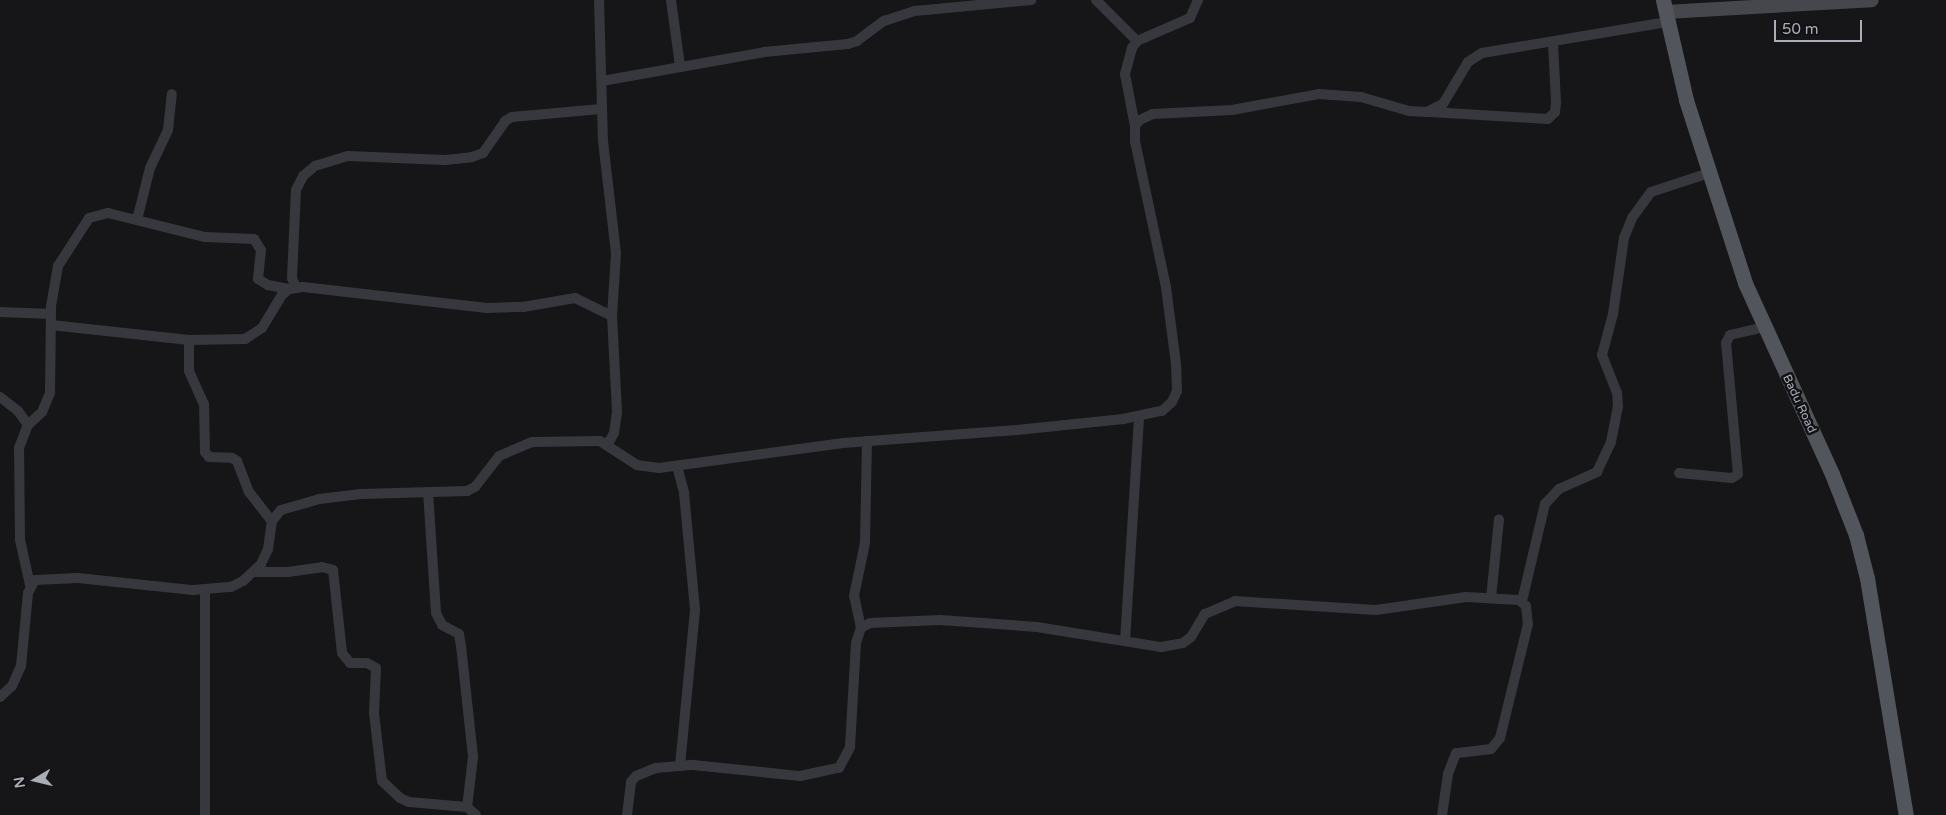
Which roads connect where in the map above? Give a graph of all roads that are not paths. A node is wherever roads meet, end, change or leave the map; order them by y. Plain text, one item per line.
1 (599, 0) edge
2 (671, 0) edge
3 (1032, 0) edge
4 (1096, 0) edge
5 (1198, 0) edge
6 (1872, 0) edge
7 (1009, 1) edge
8 (1666, 12) edge
9 (1137, 41) junction
10 (1553, 42) junction
11 (680, 66) junction
12 (602, 81) junction
13 (172, 94) dead end
14 (601, 109) junction
15 (1427, 112) junction
16 (1135, 126) junction
17 (1709, 173) junction
18 (137, 220) junction
19 (292, 289) junction
20 (0, 312) edge
21 (52, 314) junction
22 (612, 316) junction
23 (51, 325) junction
24 (1764, 327) junction
25 (189, 340) junction
26 (0, 397) edge
27 (1139, 417) junction
28 (28, 425) junction
29 (867, 441) junction
30 (608, 444) junction
31 (677, 466) junction
32 (1679, 473) dead end
33 (428, 492) junction
34 (1499, 519) dead end
35 (272, 521) junction
36 (254, 572) junction
37 (30, 585) junction
38 (205, 590) junction
39 (1491, 598) junction
40 (1522, 601) junction
41 (861, 628) junction
42 (1125, 641) junction
43 (0, 697) edge
44 (680, 766) junction
45 (467, 807) junction
46 (205, 815) edge
47 (476, 815) edge
48 (627, 815) edge
49 (1442, 815) edge
50 (1906, 815) edge

1 - 12 street
2 - 11 street
3 - 7 street
4 - 9 street
5 - 9 street
6 - 8 street
7 - 11 street
8 - 10 street
8 - 17 main road, Badu Road
9 - 16 street
10 - 15 street
10 - 15 street
11 - 12 street
12 - 14 street
13 - 18 street
14 - 19 street
14 - 22 street
15 - 16 street
16 - 27 street
17 - 24 main road, Badu Road
17 - 40 street
18 - 19 street
18 - 21 street
19 - 22 street
19 - 25 street
20 - 21 street
21 - 23 street
22 - 30 street
23 - 25 street
23 - 28 street
24 - 32 street
24 - 50 main road, Badu Road
25 - 35 street
26 - 28 street
27 - 29 street
27 - 42 street
28 - 37 street
29 - 31 street
29 - 41 street
30 - 31 street
30 - 33 street
31 - 44 street
33 - 35 street
33 - 45 street
34 - 39 street
35 - 36 street
36 - 38 street
36 - 45 street
37 - 38 street
37 - 43 street
38 - 46 street
39 - 40 street
39 - 42 street
40 - 49 street
41 - 42 street
41 - 44 street
44 - 48 street
45 - 47 street

